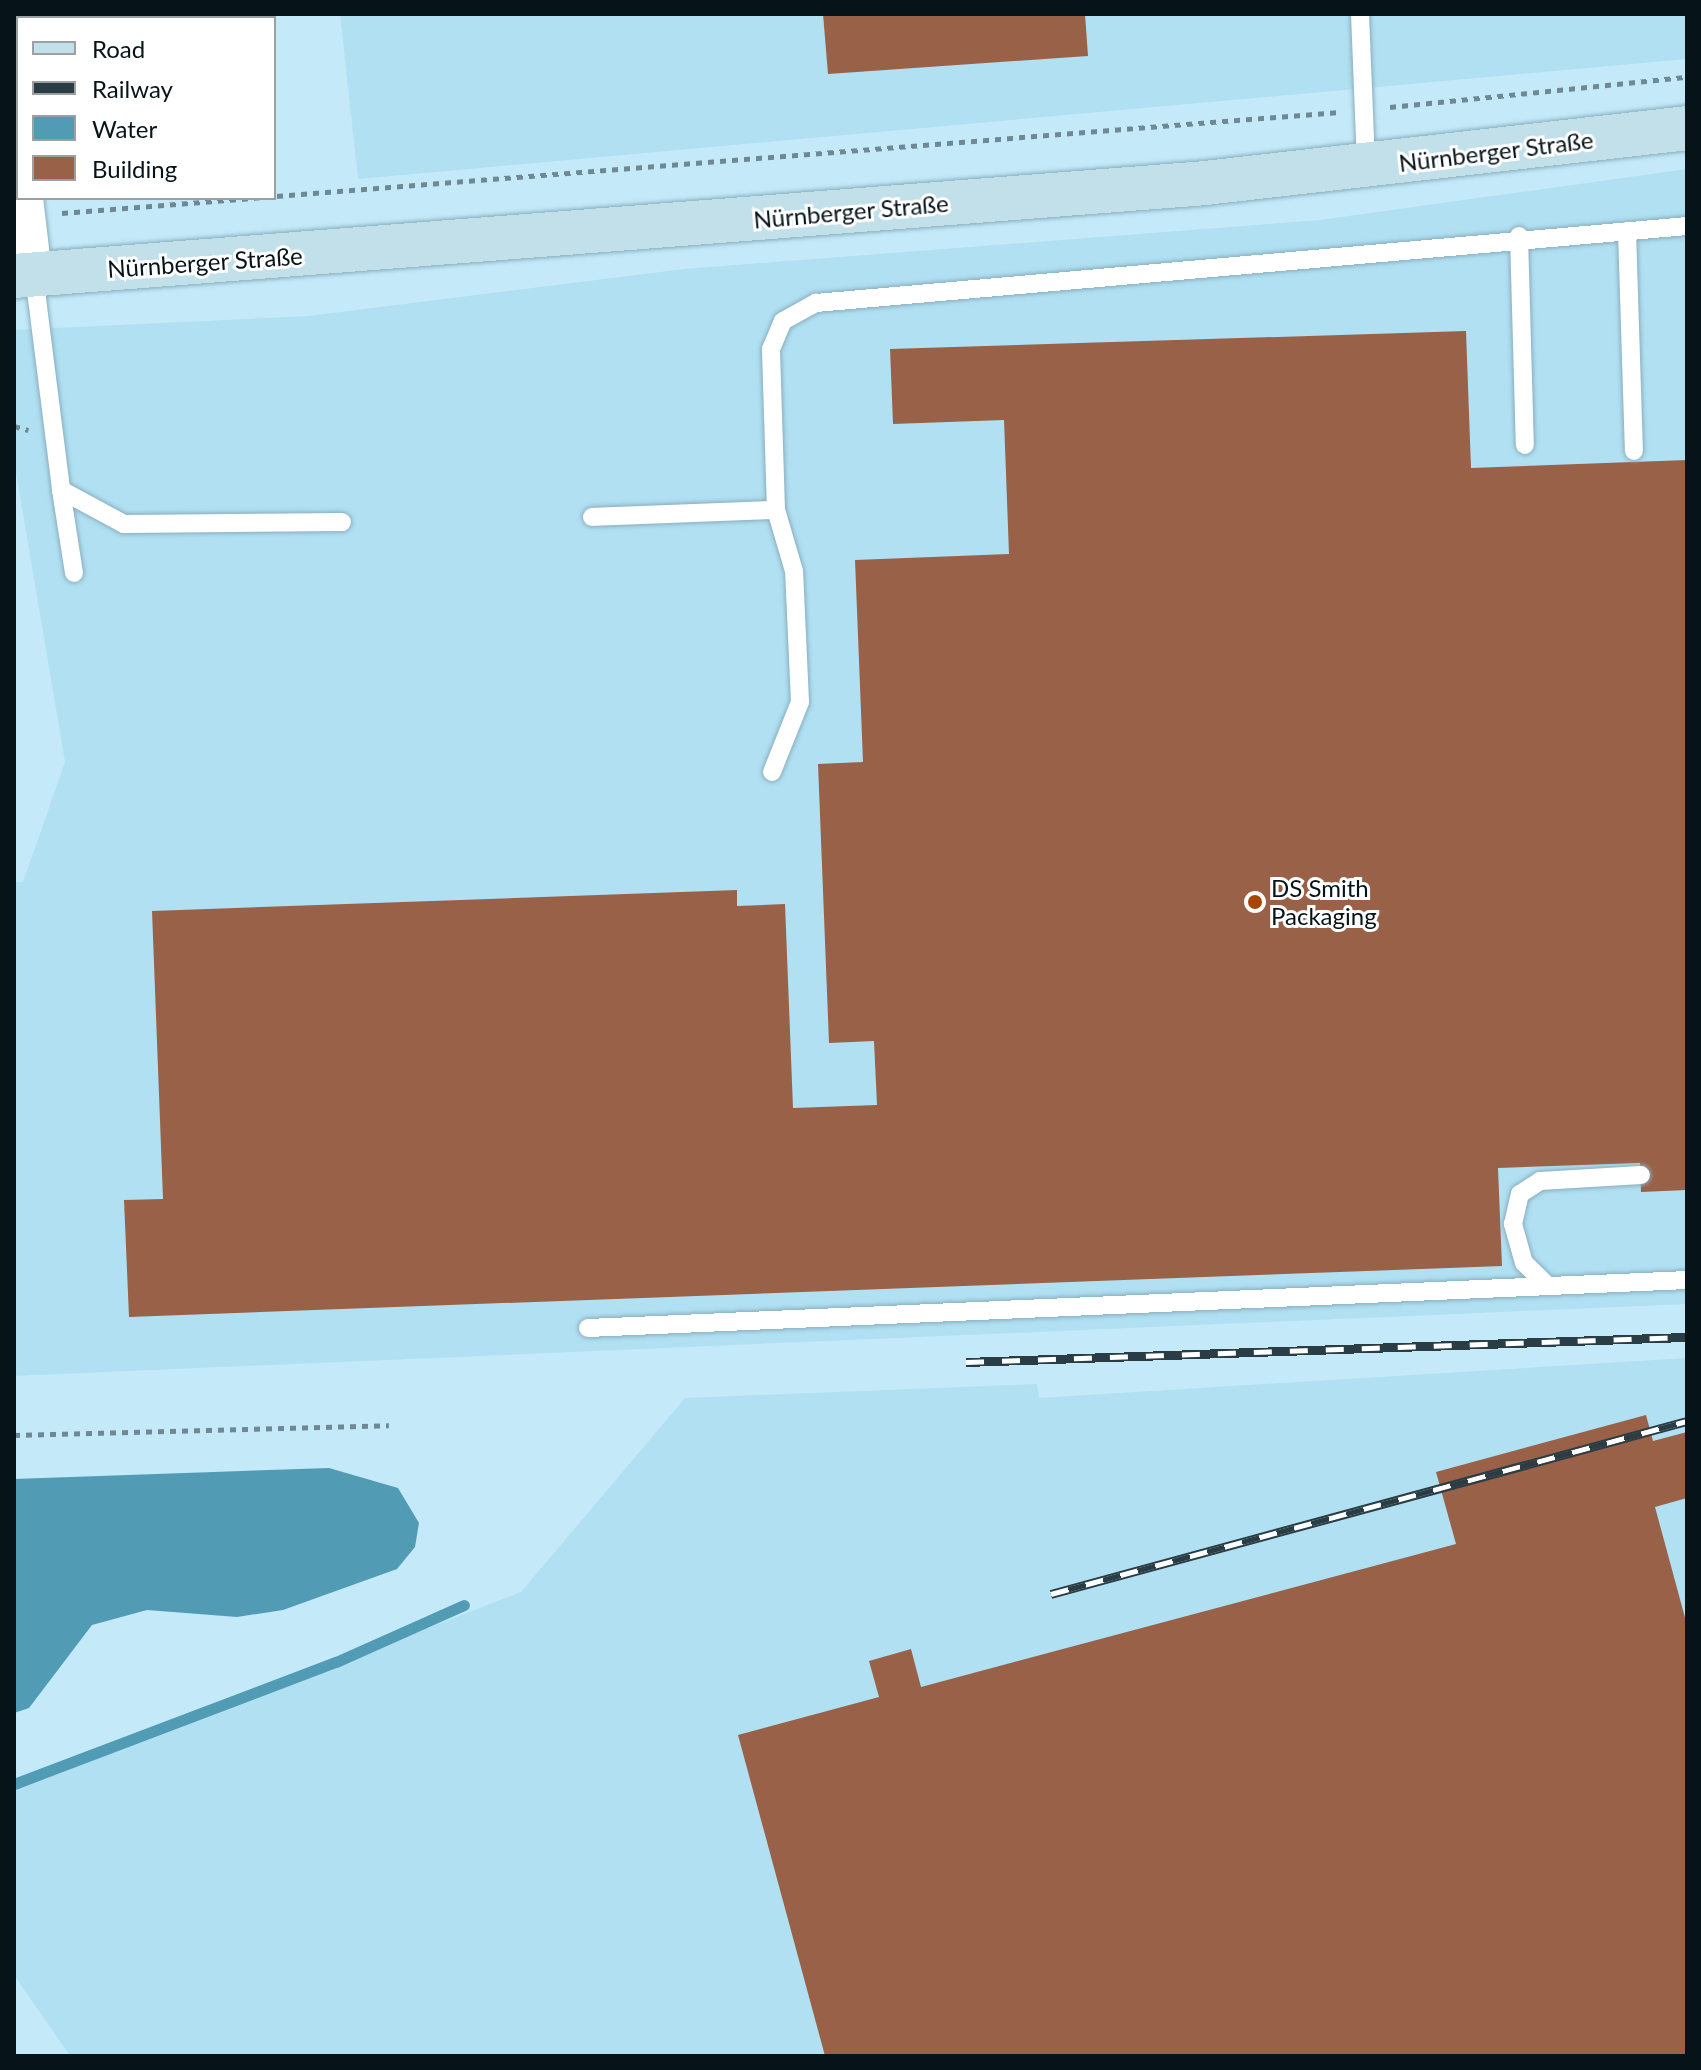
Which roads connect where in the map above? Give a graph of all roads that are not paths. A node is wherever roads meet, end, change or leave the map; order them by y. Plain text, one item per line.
1 (1360, 14) edge
2 (1687, 128) edge
3 (1366, 167) junction
4 (26, 206) edge
5 (1687, 226) edge
6 (1627, 231) junction
7 (1519, 236) junction
8 (24, 276) edge
9 (1525, 445) dead end
10 (1634, 451) dead end
11 (61, 490) junction
12 (776, 510) junction
13 (592, 517) dead end
14 (342, 522) dead end
15 (74, 573) dead end
16 (772, 772) dead end
17 (1641, 1175) dead end
18 (1687, 1280) edge
19 (1548, 1286) junction
20 (588, 1328) dead end

1 - 3 lane
2 - 3 main road, Nürnberger Straße
3 - 8 main road, Nürnberger Straße
4 - 8 street
5 - 6 lane
6 - 7 lane
6 - 10 lane
7 - 9 lane
7 - 12 lane
8 - 11 lane
11 - 14 lane
11 - 15 lane
12 - 13 lane
12 - 16 lane
17 - 19 lane
18 - 19 lane
19 - 20 lane

